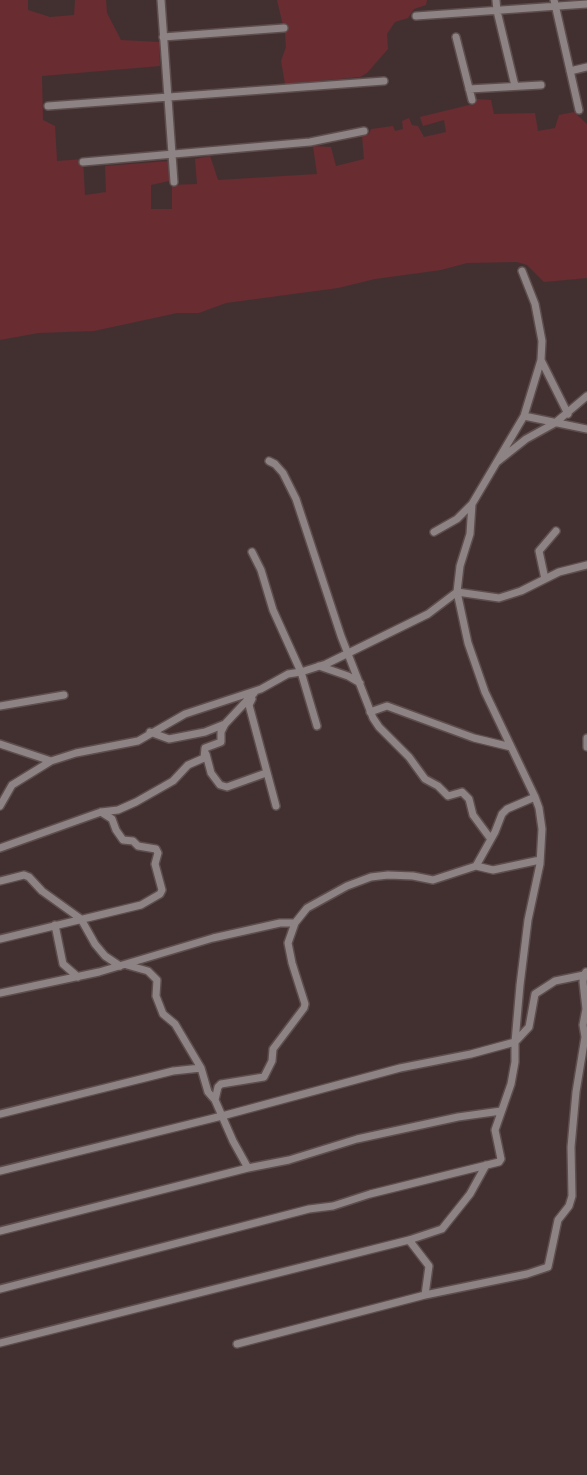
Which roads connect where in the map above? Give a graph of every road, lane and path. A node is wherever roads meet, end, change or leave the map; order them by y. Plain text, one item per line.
1 (161, 0) edge
2 (496, 0) edge
3 (555, 3) edge
4 (587, 4) edge
5 (497, 11) junction
6 (416, 16) dead end
7 (284, 28) dead end
8 (163, 37) junction
9 (456, 37) dead end
10 (587, 67) edge
11 (570, 71) junction
12 (384, 81) dead end
13 (541, 85) dead end
14 (515, 86) junction
15 (469, 89) junction
16 (168, 97) junction
17 (472, 100) dead end
18 (48, 106) dead end
19 (579, 110) dead end
20 (364, 131) dead end
21 (172, 155) junction
22 (83, 162) dead end
23 (174, 182) dead end
24 (522, 271) dead end
25 (542, 360) junction
26 (587, 396) edge
27 (568, 414) junction
28 (524, 416) junction
29 (555, 423) junction
30 (578, 429) junction
31 (587, 429) edge
32 (587, 434) edge
33 (269, 461) dead end
34 (495, 463) junction
35 (472, 504) junction
36 (556, 531) dead end
37 (434, 532) dead end
38 (252, 552) dead end
39 (587, 565) edge
40 (545, 579) junction
41 (457, 592) junction
42 (347, 653) junction
43 (319, 666) junction
44 (301, 672) junction
45 (360, 683) junction
46 (255, 691) junction
47 (64, 695) dead end
48 (0, 706) edge
49 (370, 712) junction
50 (225, 724) junction
51 (317, 726) dead end
52 (150, 732) junction
53 (587, 738) edge
54 (0, 744) edge
55 (511, 747) junction
56 (587, 747) edge
57 (205, 748) junction
58 (51, 761) junction
59 (266, 773) junction
60 (535, 797) junction
61 (0, 806) edge
62 (276, 806) dead end
63 (100, 812) junction
64 (490, 838) junction
65 (0, 848) edge
66 (540, 860) junction
67 (476, 866) junction
68 (0, 881) edge
69 (81, 919) junction
70 (295, 923) junction
71 (55, 925) junction
72 (0, 939) edge
73 (123, 965) junction
74 (585, 973) edge
75 (78, 977) junction
76 (0, 993) edge
77 (586, 1009) edge
78 (515, 1042) junction
79 (201, 1068) junction
80 (215, 1100) junction
81 (501, 1111) junction
82 (0, 1114) edge
83 (222, 1116) junction
84 (486, 1165) junction
85 (248, 1168) junction
86 (0, 1171) edge
87 (0, 1231) edge
88 (409, 1240) junction
89 (0, 1289) edge
90 (425, 1295) junction
91 (0, 1343) edge
92 (237, 1344) dead end

1 - 8 street
2 - 5 street
3 - 4 street
3 - 5 street
3 - 11 street
5 - 6 street
5 - 14 street
7 - 8 street
8 - 16 street
9 - 15 street
10 - 11 street
11 - 19 street
12 - 16 street
13 - 14 street
14 - 15 street
15 - 17 street
16 - 18 street
16 - 21 street
20 - 21 street
21 - 22 street
21 - 23 street
24 - 25 street
25 - 27 street
25 - 28 street
26 - 27 street
27 - 29 street
28 - 29 street
28 - 34 street
29 - 30 street
29 - 34 street
30 - 31 street
30 - 32 street
33 - 42 street
34 - 35 street
35 - 37 street
35 - 41 street
36 - 40 street
38 - 44 street
39 - 40 street
40 - 41 street
41 - 42 street
41 - 55 street
42 - 43 street
42 - 45 street
43 - 44 street
43 - 45 street
44 - 46 street
44 - 51 street
45 - 49 street
46 - 50 street
46 - 52 street
46 - 59 street
47 - 48 street
49 - 55 street
49 - 64 street
50 - 52 street
50 - 57 street
52 - 58 street
53 - 56 street
54 - 58 street
55 - 60 street
57 - 59 street
57 - 63 street
58 - 61 street
59 - 62 street
60 - 64 street
60 - 66 street
63 - 65 street
63 - 69 street
64 - 67 street
66 - 67 street
66 - 78 street
67 - 70 street
68 - 69 street
69 - 71 street
69 - 73 street
70 - 73 street
70 - 80 street
71 - 72 street
71 - 75 street
73 - 75 street
73 - 79 street
74 - 77 street
74 - 78 street
75 - 76 street
77 - 90 street
78 - 81 street
78 - 83 street
79 - 80 street
79 - 82 street
80 - 83 street
81 - 84 street
81 - 85 street
83 - 85 street
83 - 86 street
84 - 88 street
84 - 89 street
85 - 87 street
88 - 90 street
88 - 91 street
90 - 92 street

